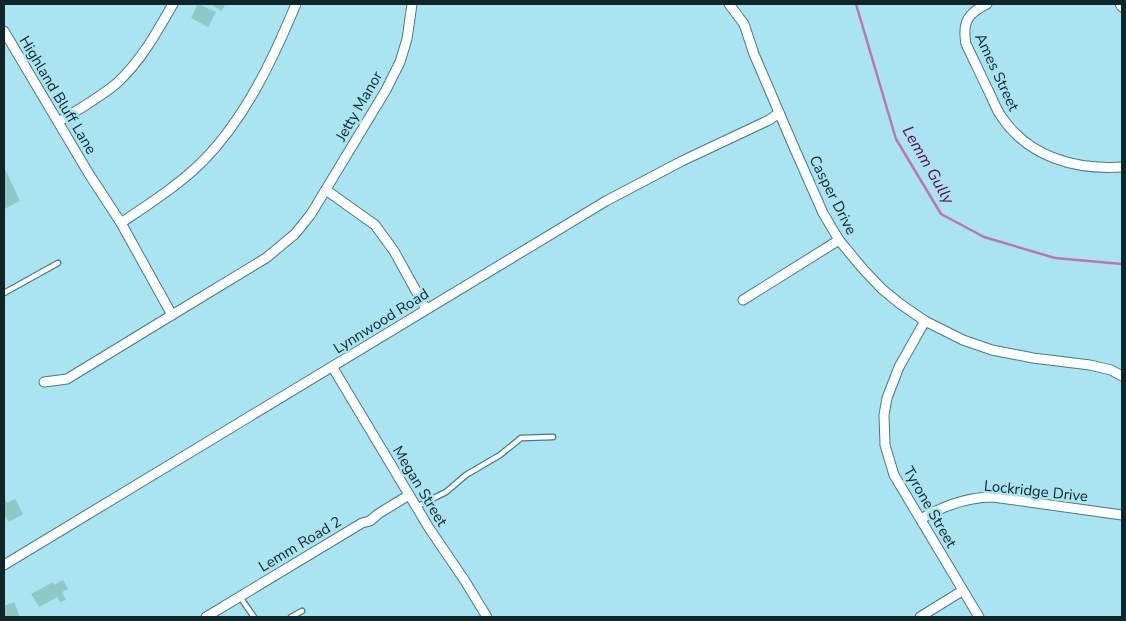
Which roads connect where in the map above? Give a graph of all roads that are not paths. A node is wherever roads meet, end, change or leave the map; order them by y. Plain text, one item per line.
1 (173, 4) edge
2 (296, 4) edge
3 (412, 4) edge
4 (728, 4) edge
5 (987, 4) edge
6 (4, 30) edge
7 (779, 113) junction
8 (58, 122) junction
9 (1122, 167) edge
10 (326, 190) junction
11 (121, 223) junction
12 (839, 240) junction
13 (58, 263) dead end
14 (4, 293) edge
15 (743, 300) dead end
16 (426, 309) junction
17 (172, 315) junction
18 (925, 321) junction
19 (332, 368) junction
20 (1122, 376) edge
21 (44, 382) dead end
22 (553, 437) dead end
23 (409, 495) junction
24 (416, 507) junction
25 (1122, 515) edge
26 (921, 519) junction
27 (4, 565) edge
28 (962, 591) junction
29 (240, 596) junction
30 (302, 611) dead end
31 (206, 617) edge
32 (254, 617) edge
33 (291, 617) edge
34 (487, 617) edge
35 (920, 617) edge
36 (979, 617) edge

1 - 8 street
2 - 11 street
3 - 10 street, Jetty Manor
4 - 7 street, Casper Drive
5 - 9 street, Ames Street
6 - 8 street, Highland Bluff Lane
7 - 12 street, Casper Drive
7 - 16 street, Lynnwood Road
8 - 11 street, Highland Bluff Lane
10 - 16 street
10 - 17 street, Jetty Manor
11 - 17 street, Highland Bluff Lane
12 - 15 street
12 - 18 street, Casper Drive
13 - 14 lane
16 - 19 street, Lynnwood Road
17 - 21 street, Jetty Manor
18 - 20 street, Casper Drive
18 - 26 street, Tyrone Street
19 - 23 street, Megan Street
19 - 27 street, Lynnwood Road
22 - 24 lane
23 - 24 street, Megan Street
23 - 29 street, Lemm Road 2
24 - 34 street, Megan Street
25 - 26 street, Lockridge Drive
26 - 28 street, Tyrone Street
28 - 35 street
28 - 36 street, Tyrone Street
29 - 31 street, Lemm Road 2
29 - 32 lane
30 - 33 lane

